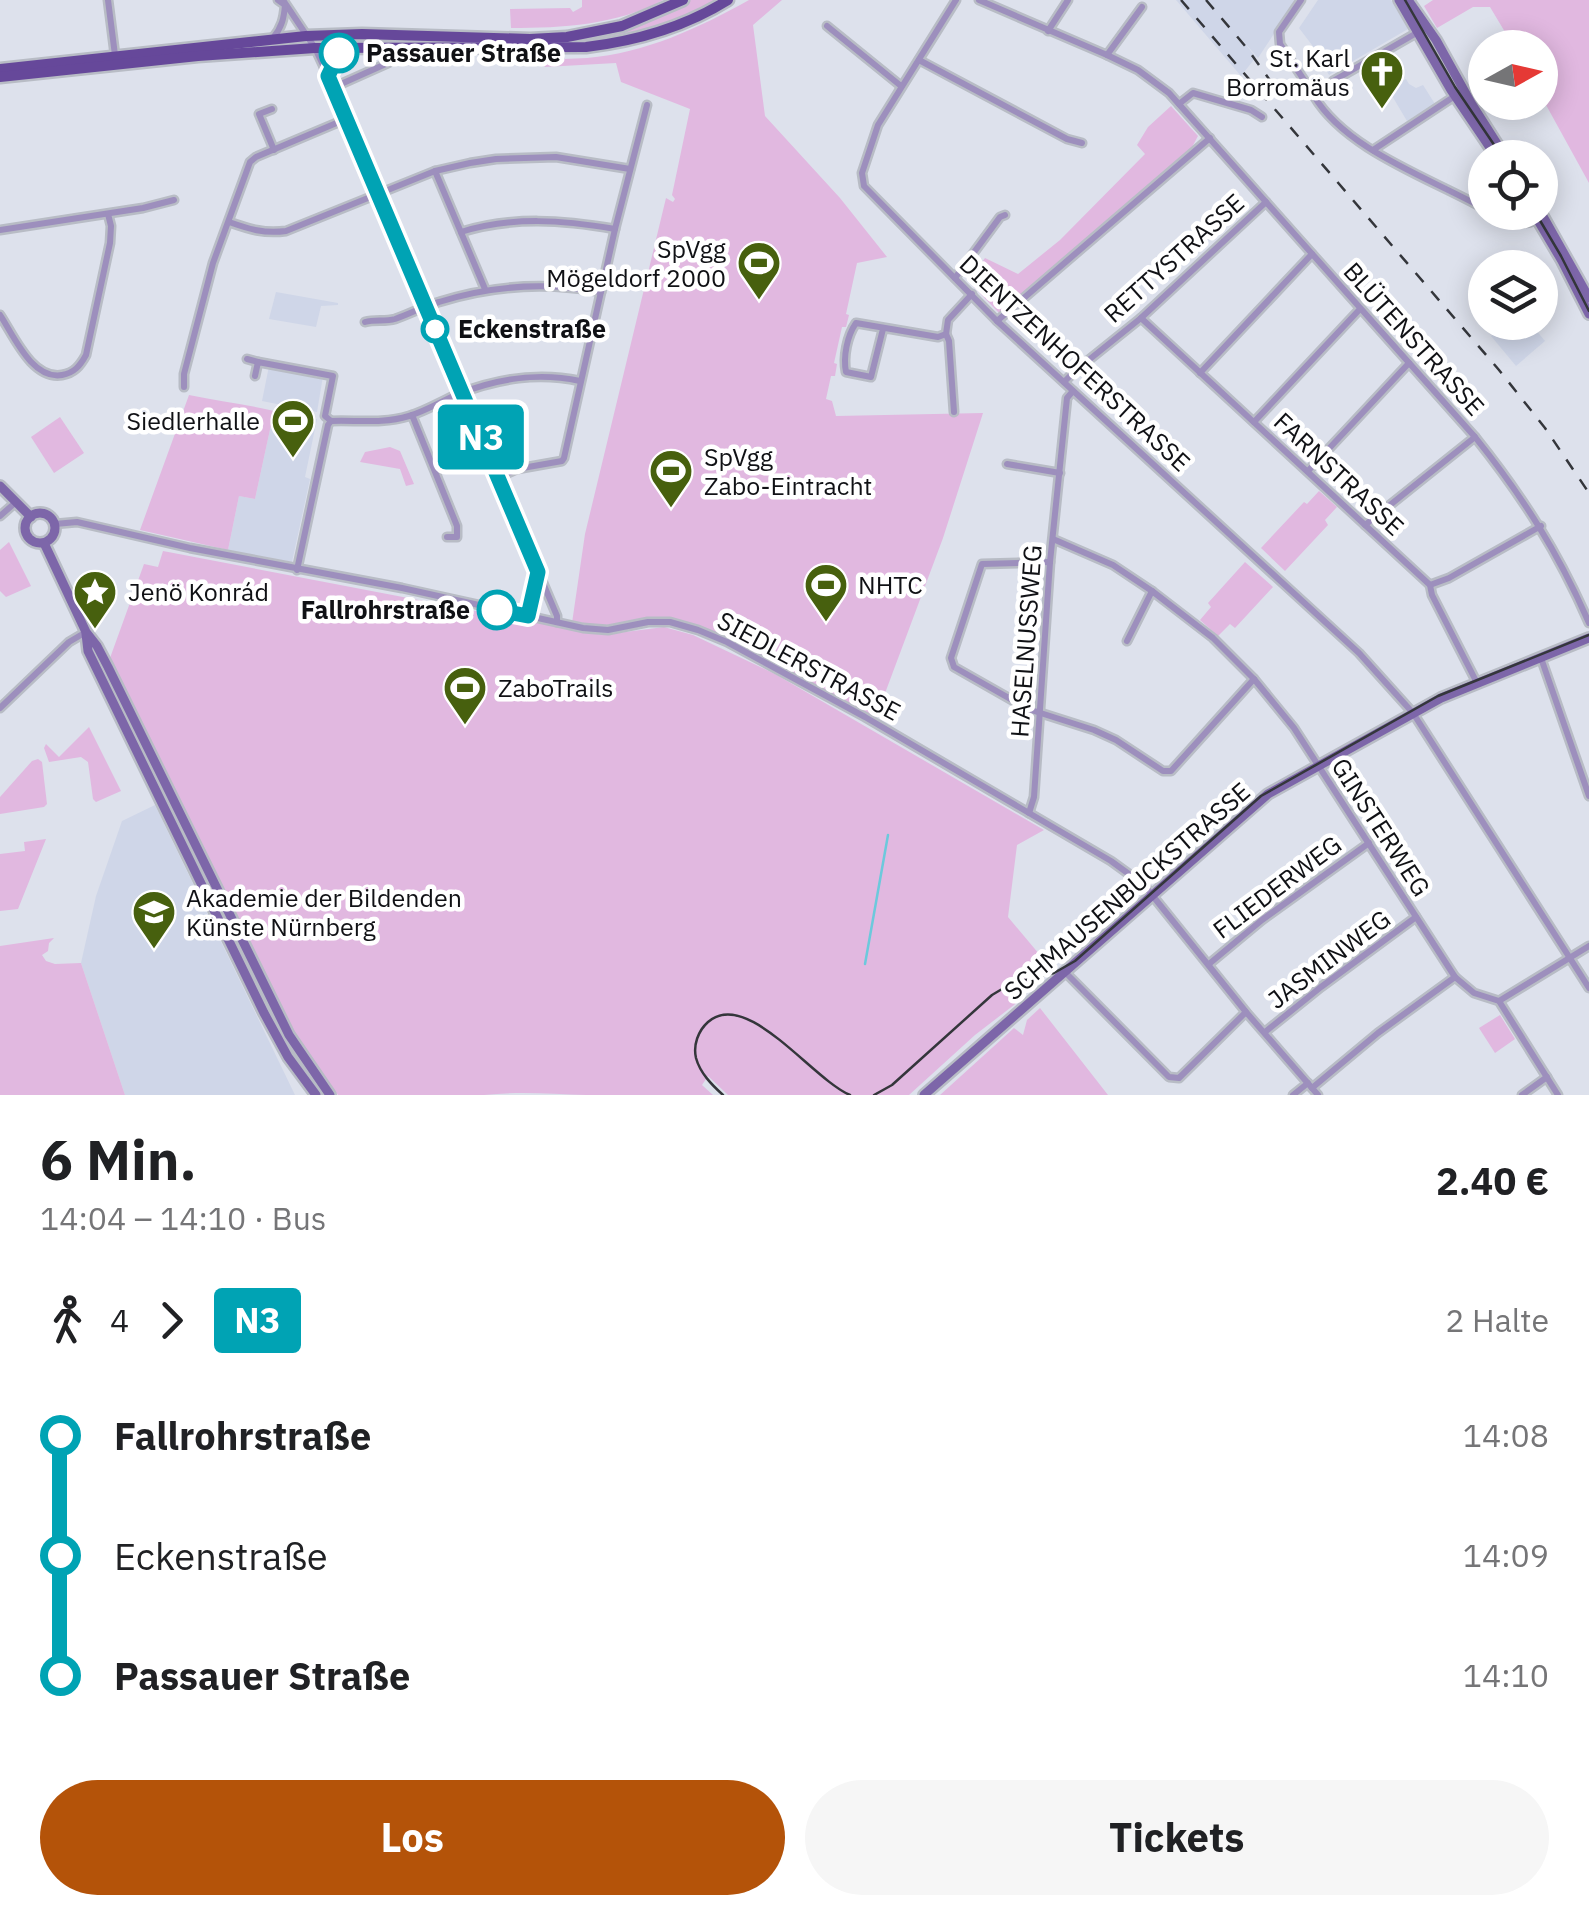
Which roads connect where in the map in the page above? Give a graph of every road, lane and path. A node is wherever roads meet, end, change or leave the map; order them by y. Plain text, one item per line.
1 (108, 0) edge
2 (683, 0) edge
3 (728, 0) edge
4 (956, 0) edge
5 (979, 0) edge
6 (1068, 0) edge
7 (1301, 0) edge
8 (1399, 0) edge
9 (1408, 0) edge
10 (282, 2) edge
11 (992, 3) edge
12 (1142, 6) dead end
13 (827, 26) dead end
14 (1422, 30) junction
15 (1048, 31) junction
16 (306, 36) junction
17 (272, 39) junction
18 (393, 46) junction
19 (343, 47) junction
20 (315, 48) junction
21 (1108, 55) junction
22 (116, 57) junction
23 (920, 60) junction
24 (0, 69) edge
25 (328, 76) junction
26 (0, 77) edge
27 (1333, 80) dead end
28 (1306, 83) dead end
29 (900, 86) junction
30 (332, 88) junction
31 (1460, 93) junction
32 (1314, 96) dead end
33 (648, 104) dead end
34 (1179, 104) junction
35 (272, 108) dead end
36 (1262, 117) dead end
37 (346, 120) junction
38 (1210, 138) junction
39 (1486, 140) edge
40 (1493, 140) edge
41 (1082, 143) dead end
42 (274, 150) junction
43 (1372, 151) junction
44 (630, 169) junction
45 (435, 171) junction
46 (378, 192) junction
47 (174, 200) dead end
48 (1468, 200) edge
49 (1266, 202) junction
50 (108, 214) junction
51 (1005, 214) dead end
52 (229, 222) junction
53 (615, 229) junction
54 (0, 230) edge
55 (1546, 230) edge
56 (1547, 230) edge
57 (461, 232) junction
58 (1312, 254) junction
59 (955, 278) junction
60 (485, 290) junction
61 (602, 292) junction
62 (972, 294) junction
63 (1589, 298) edge
64 (426, 306) junction
65 (1360, 308) junction
66 (1589, 314) edge
67 (0, 315) edge
68 (1142, 318) junction
69 (997, 321) junction
70 (364, 322) dead end
71 (883, 329) junction
72 (946, 334) junction
73 (247, 359) dead end
74 (258, 362) junction
75 (1409, 363) junction
76 (1200, 373) junction
77 (255, 376) dead end
78 (580, 382) junction
79 (1064, 382) junction
80 (184, 387) dead end
81 (1073, 391) junction
82 (462, 393) junction
83 (954, 412) dead end
84 (412, 415) junction
85 (331, 421) junction
86 (1254, 422) junction
87 (1475, 438) junction
88 (1007, 464) dead end
89 (1308, 471) junction
90 (1060, 472) junction
91 (498, 476) junction
92 (0, 486) edge
93 (16, 502) junction
94 (0, 516) edge
95 (30, 517) junction
96 (55, 524) junction
97 (1366, 525) junction
98 (1541, 526) junction
99 (447, 538) dead end
100 (1053, 539) junction
101 (44, 543) junction
102 (1050, 562) junction
103 (297, 570) junction
104 (538, 572) junction
105 (1430, 585) junction
106 (1152, 591) junction
107 (528, 616) junction
108 (557, 622) junction
109 (1589, 623) edge
110 (86, 632) junction
111 (1589, 638) edge
112 (1127, 641) dead end
113 (1540, 657) junction
114 (1254, 679) junction
115 (1476, 683) junction
116 (0, 708) edge
117 (1412, 713) junction
118 (1040, 714) junction
119 (1318, 766) junction
120 (165, 782) junction
121 (154, 788) junction
122 (1589, 796) edge
123 (1029, 813) junction
124 (1369, 843) junction
125 (1152, 895) junction
126 (1416, 917) junction
127 (1589, 946) edge
128 (1570, 958) junction
129 (1209, 964) junction
130 (1066, 972) junction
131 (1455, 976) junction
132 (1589, 988) edge
133 (1499, 1001) junction
134 (1246, 1012) junction
135 (1266, 1032) junction
136 (1547, 1077) junction
137 (1310, 1085) junction
138 (322, 1093) edge
139 (924, 1095) edge
140 (1293, 1095) edge
141 (1318, 1095) edge
142 (1522, 1095) edge
143 (1558, 1095) edge

1 - 22 street
2 - 16 main road
3 - 18 main road
4 - 23 street, DIENTZENHOFERSTRASSE
5 - 11 street, BLÜTENSTRASSE
6 - 15 street
7 - 28 street
8 - 14 street
9 - 14 street
10 - 16 street
10 - 17 street
11 - 15 street, BLÜTENSTRASSE
12 - 21 street
13 - 29 street
14 - 27 street
14 - 31 street
15 - 21 street, BLÜTENSTRASSE
16 - 17 main road
16 - 20 street
17 - 22 main road
18 - 19 main road
18 - 30 street
19 - 20 main road
19 - 25 street
20 - 25 street
20 - 26 main road
21 - 34 street, BLÜTENSTRASSE
22 - 24 main road
23 - 29 street, DIENTZENHOFERSTRASSE
23 - 41 street
25 - 30 street
29 - 59 street, DIENTZENHOFERSTRASSE
30 - 37 street
31 - 39 street
31 - 40 street
31 - 43 street
32 - 43 street
33 - 44 street
34 - 36 street
34 - 38 street, BLÜTENSTRASSE
35 - 42 street
37 - 42 street
37 - 46 street
38 - 49 street, BLÜTENSTRASSE
38 - 69 street
42 - 52 street
43 - 48 street
44 - 45 street
44 - 53 street
45 - 46 street
45 - 57 street
46 - 52 street
46 - 64 street
47 - 50 street
49 - 58 street, BLÜTENSTRASSE
49 - 68 street, RETTYSTRASSE
50 - 54 street
50 - 67 street
51 - 59 street
52 - 80 street
53 - 57 street
53 - 61 street
55 - 66 street
56 - 63 street
57 - 60 street
58 - 65 street, BLÜTENSTRASSE
58 - 76 street
59 - 62 street, DIENTZENHOFERSTRASSE
60 - 61 street
60 - 64 street
61 - 78 street
62 - 69 street, DIENTZENHOFERSTRASSE
62 - 72 street
64 - 70 street
64 - 82 street
65 - 75 street, BLÜTENSTRASSE
65 - 86 street
68 - 76 street, FARNSTRASSE
68 - 79 street, RETTYSTRASSE
69 - 79 street, DIENTZENHOFERSTRASSE
71 - 71 street
71 - 72 street
72 - 83 street
73 - 74 street
74 - 77 street
74 - 85 street
75 - 87 street, BLÜTENSTRASSE
75 - 89 street
76 - 86 street, FARNSTRASSE
78 - 82 street
78 - 91 street
79 - 81 street, DIENTZENHOFERSTRASSE
81 - 90 street, HASELNUSSWEG
81 - 117 street, DIENTZENHOFERSTRASSE
82 - 84 street
82 - 91 street
84 - 85 street
84 - 99 street
85 - 103 street
86 - 89 street, FARNSTRASSE
87 - 97 street
87 - 98 street, BLÜTENSTRASSE
88 - 90 street
89 - 97 street, FARNSTRASSE
90 - 100 street, HASELNUSSWEG
91 - 104 street
92 - 93 street
93 - 94 street
93 - 95 street
95 - 96 street
95 - 101 street
96 - 101 street
96 - 103 street, SIEDLERSTRASSE
97 - 105 street, FARNSTRASSE
98 - 105 street
98 - 109 street, BLÜTENSTRASSE
100 - 102 street, HASELNUSSWEG
100 - 106 street, GINSTERWEG
101 - 110 street
102 - 118 street, HASELNUSSWEG
102 - 118 street
103 - 107 street, SIEDLERSTRASSE
104 - 107 street
104 - 108 street
105 - 115 street, FARNSTRASSE
106 - 112 street
106 - 114 street, GINSTERWEG
107 - 108 street, SIEDLERSTRASSE
108 - 123 street, SIEDLERSTRASSE
110 - 116 street
110 - 120 street
110 - 121 street
111 - 113 street, SCHMAUSENBUCKSTRASSE
113 - 115 street, SCHMAUSENBUCKSTRASSE
113 - 122 street
114 - 118 street
114 - 119 street, GINSTERWEG
115 - 117 street, SCHMAUSENBUCKSTRASSE
117 - 119 street, SCHMAUSENBUCKSTRASSE
117 - 128 street, DIENTZENHOFERSTRASSE
118 - 123 street, HASELNUSSWEG
119 - 124 street, GINSTERWEG
119 - 125 street, SCHMAUSENBUCKSTRASSE
120 - 121 street
120 - 138 street
121 - 138 street
123 - 125 street, SIEDLERSTRASSE
124 - 126 street, GINSTERWEG
124 - 129 street, FLIEDERWEG
125 - 129 street, SIEDLERSTRASSE
125 - 130 street, SCHMAUSENBUCKSTRASSE
126 - 131 street, GINSTERWEG
126 - 135 street, JASMINWEG
127 - 128 street
128 - 132 street, DIENTZENHOFERSTRASSE
128 - 133 street
129 - 134 street, SIEDLERSTRASSE
130 - 134 street
130 - 139 street, SCHMAUSENBUCKSTRASSE
131 - 133 street, GINSTERWEG
131 - 137 street
133 - 136 street, GINSTERWEG
134 - 135 street, SIEDLERSTRASSE
135 - 137 street, SIEDLERSTRASSE
136 - 142 street
136 - 143 street, GINSTERWEG
137 - 140 street
137 - 141 street, SIEDLERSTRASSE

